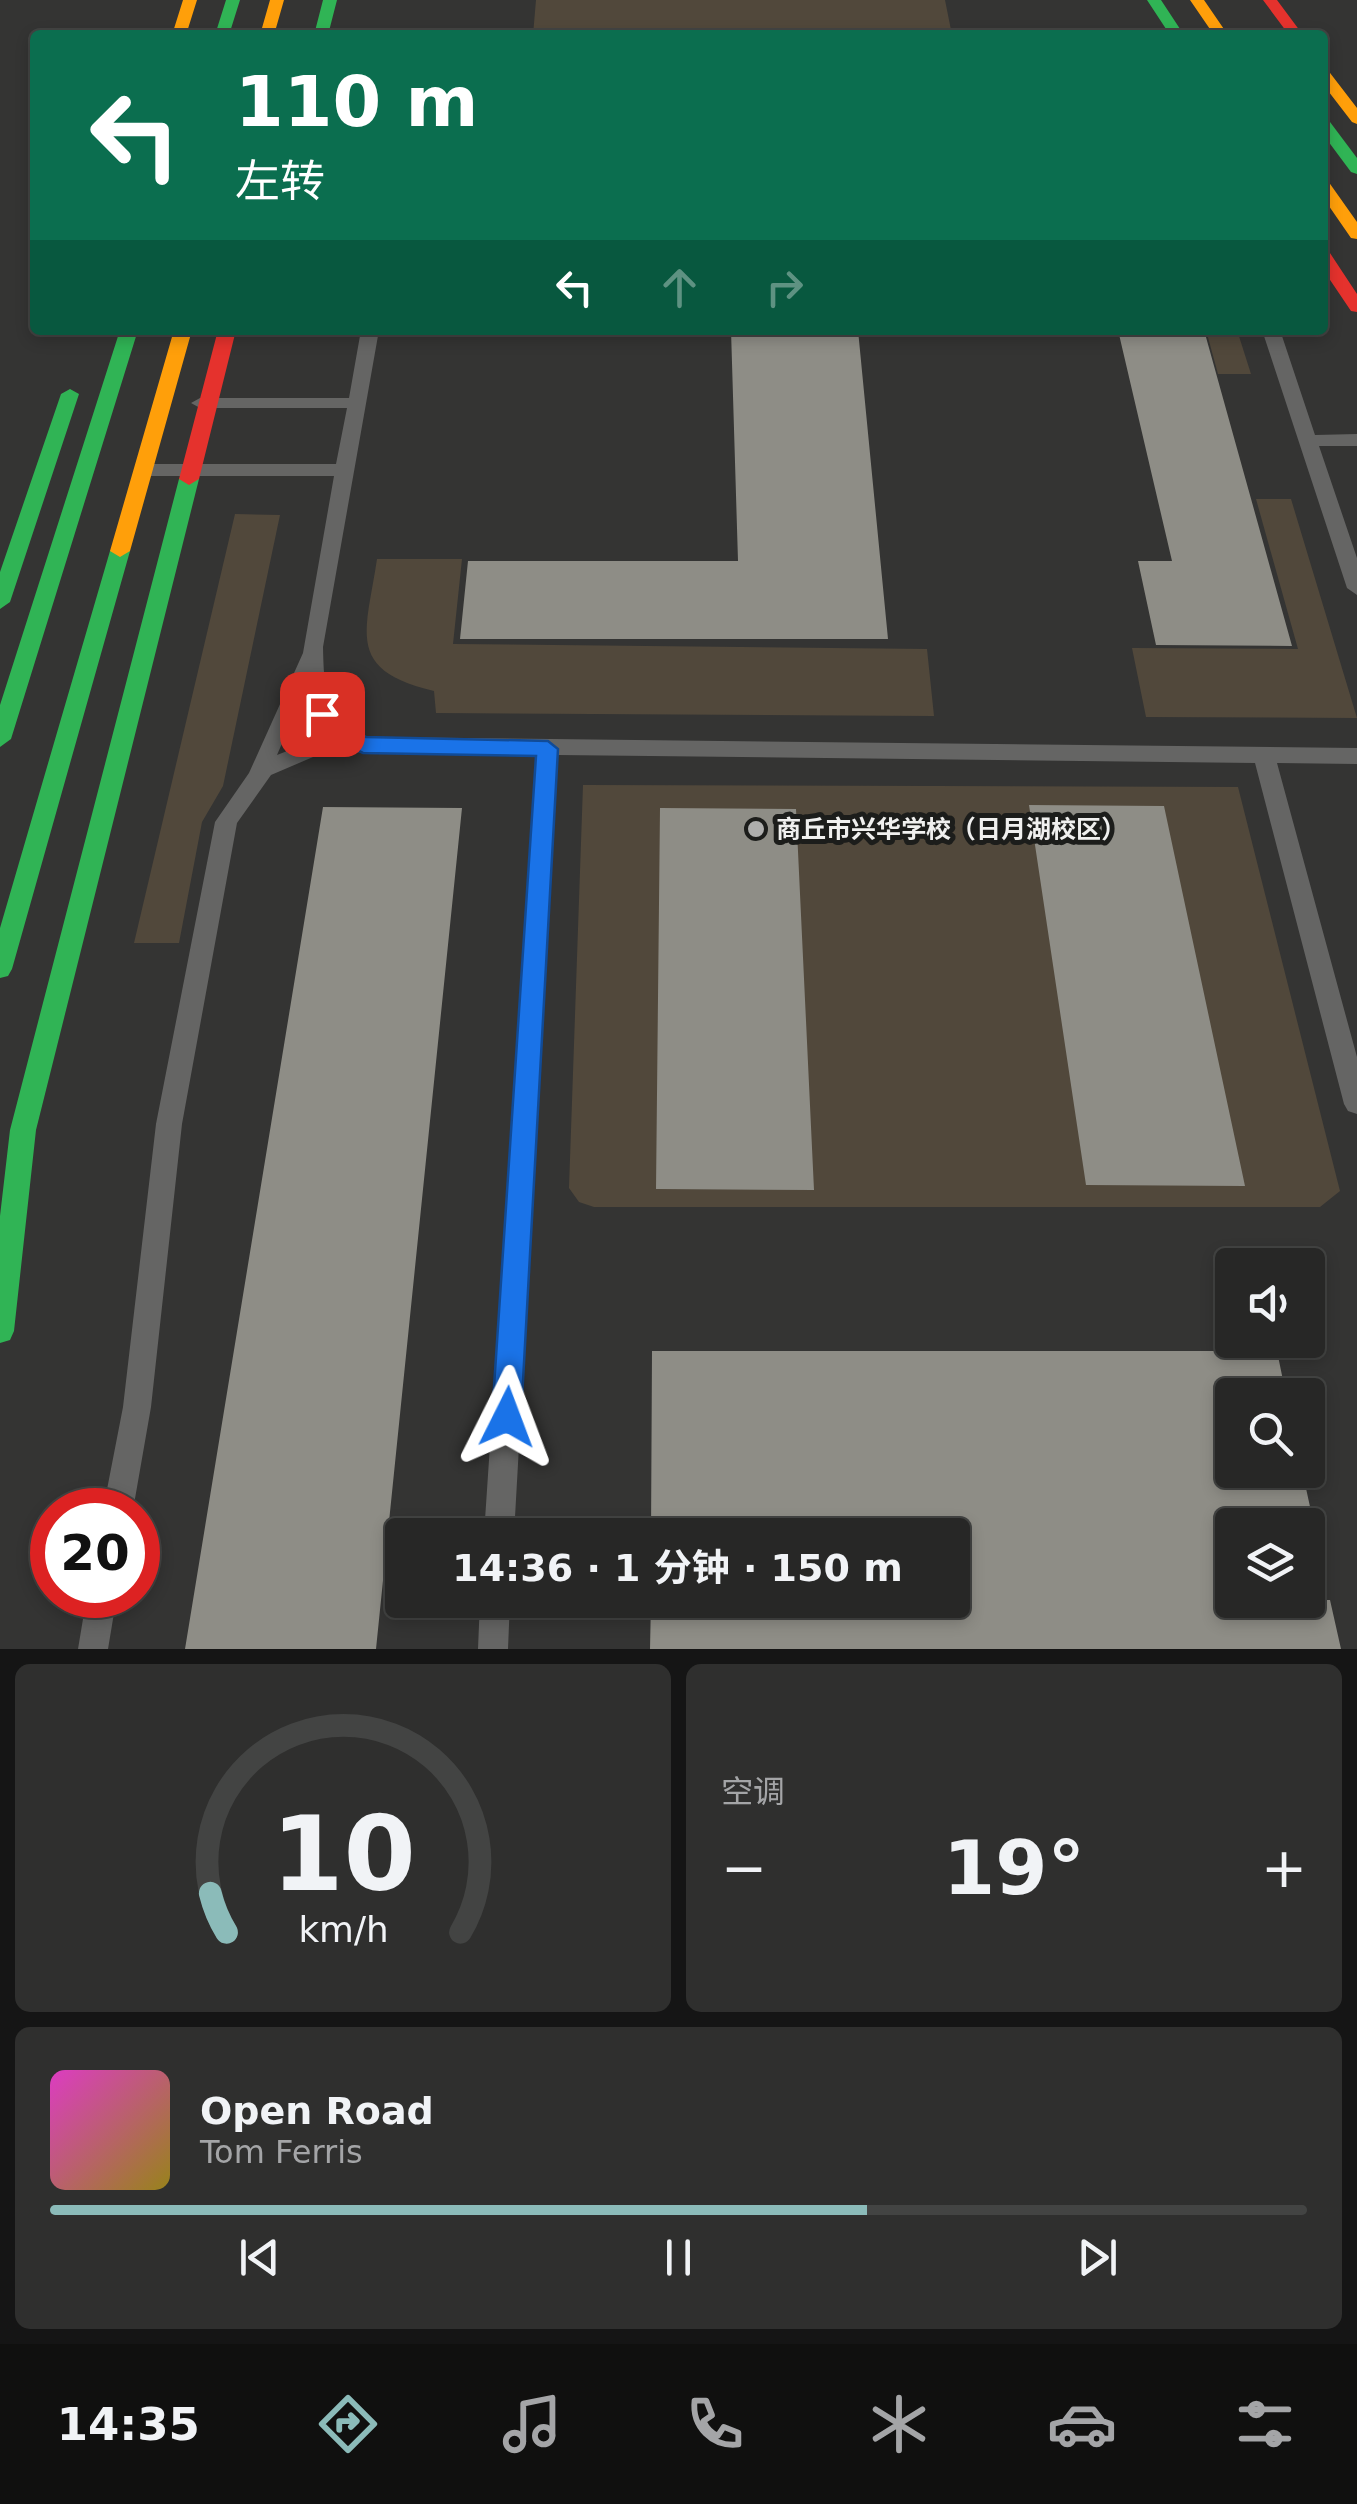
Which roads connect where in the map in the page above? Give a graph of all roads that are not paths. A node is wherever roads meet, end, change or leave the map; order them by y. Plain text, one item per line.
1 (190, 0) edge
2 (233, 0) edge
3 (277, 0) edge
4 (330, 0) edge
5 (1154, 0) edge
6 (1197, 0) edge
7 (1270, 0) edge
8 (181, 30) edge
9 (224, 30) edge
10 (268, 30) edge
11 (322, 30) edge
12 (1174, 30) edge
13 (1218, 30) edge
14 (1292, 30) edge
15 (1328, 80) edge
16 (1357, 120) edge
17 (1328, 129) edge
18 (1357, 168) edge
19 (1328, 193) edge
20 (1357, 234) edge
21 (1328, 263) edge
22 (1357, 306) edge
23 (127, 335) edge
24 (182, 335) edge
25 (226, 335) edge
26 (369, 335) edge
27 (1273, 335) edge
28 (79, 366) dead end
29 (162, 403) junction
30 (209, 403) junction
31 (356, 403) junction
32 (1357, 440) edge
33 (1308, 441) junction
34 (142, 470) junction
35 (192, 470) junction
36 (345, 470) junction
37 (1357, 588) edge
38 (0, 602) edge
39 (313, 647) junction
40 (0, 739) edge
41 (363, 745) junction
42 (548, 749) junction
43 (1264, 755) junction
44 (1357, 756) edge
45 (254, 780) junction
46 (0, 970) edge
47 (1357, 1104) edge
48 (0, 1331) edge
49 (122, 1488) edge
50 (501, 1518) edge
51 (98, 1618) edge
52 (495, 1618) edge
53 (92, 1649) edge
54 (492, 1649) edge

1 - 8 main road
2 - 9 main road
3 - 10 main road
4 - 11 main road
5 - 12 main road
6 - 13 main road
7 - 14 main road
15 - 16 main road
17 - 18 main road
19 - 20 main road
21 - 22 main road
23 - 40 main road
24 - 29 main road
25 - 30 main road
26 - 31 lane
27 - 33 lane
28 - 38 main road
29 - 30 lane
29 - 34 main road
30 - 31 lane
30 - 35 main road
31 - 36 lane
32 - 33 lane
33 - 37 lane
34 - 35 lane
34 - 46 main road
35 - 36 lane
35 - 48 main road
36 - 39 lane
39 - 41 lane
39 - 45 lane
41 - 42 lane
41 - 45 lane
42 - 43 lane
42 - 50 lane
43 - 44 lane
43 - 47 lane
45 - 49 lane
51 - 53 lane
52 - 54 lane

